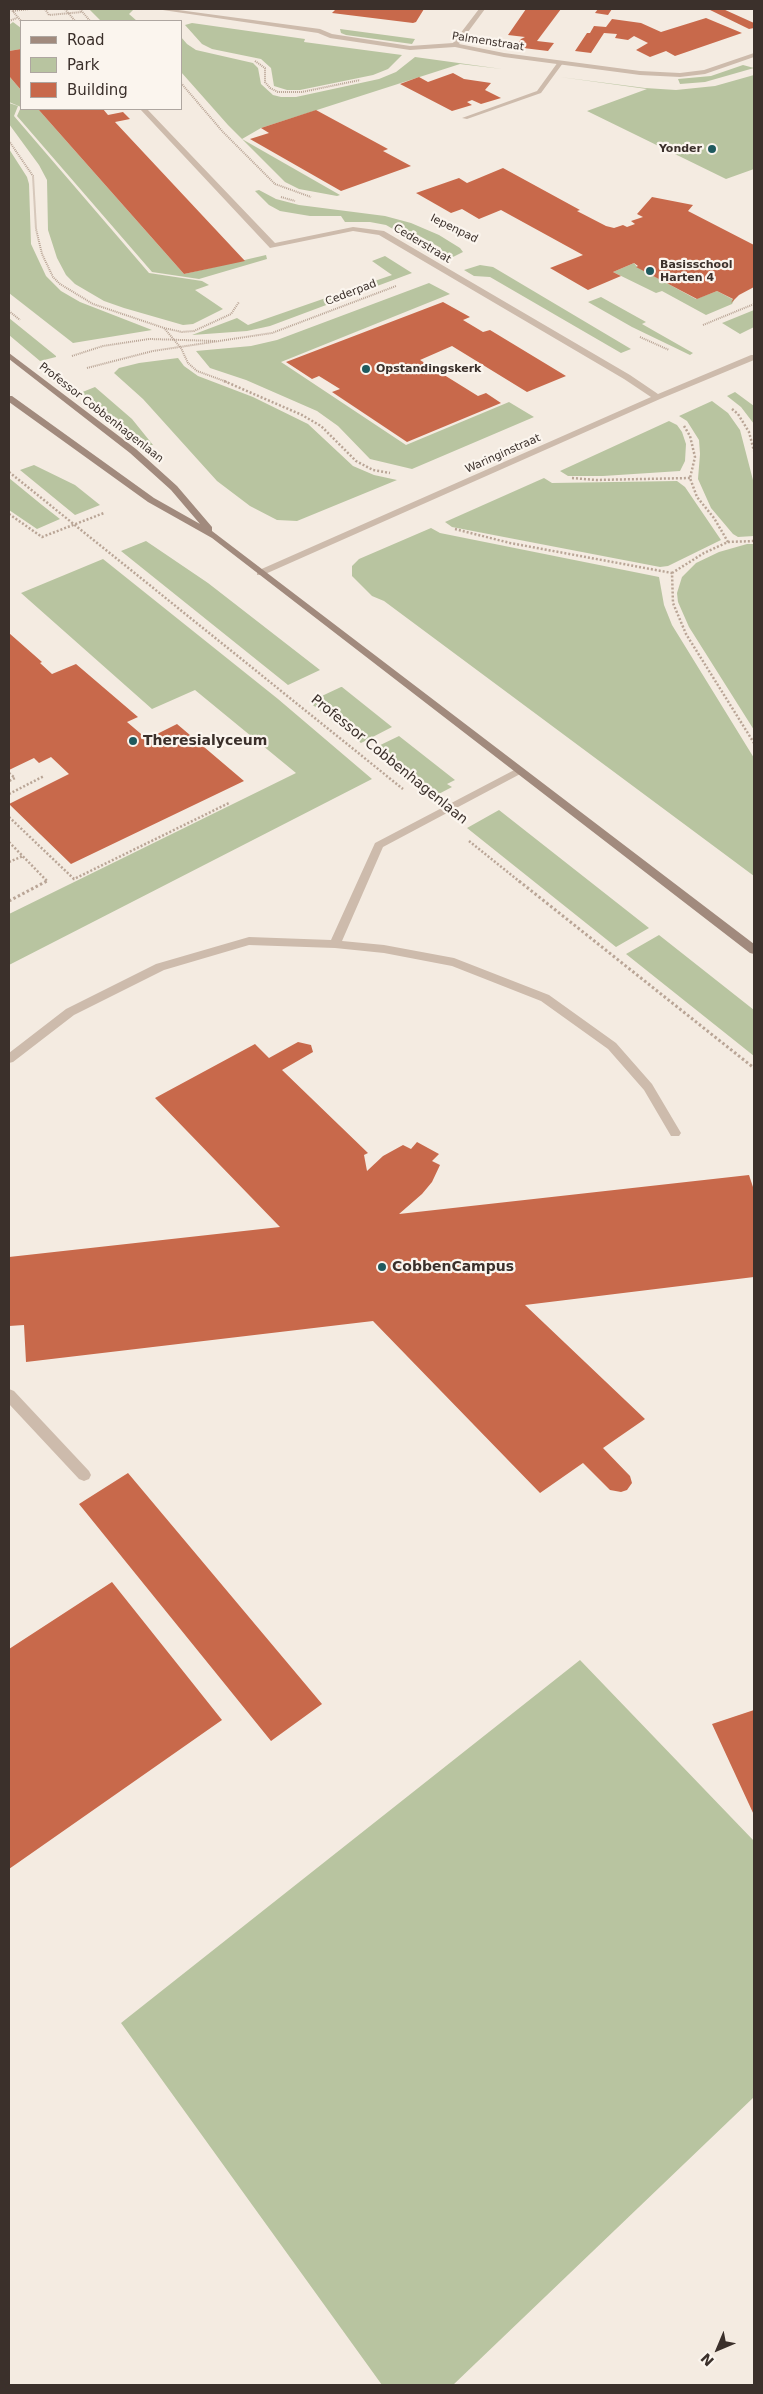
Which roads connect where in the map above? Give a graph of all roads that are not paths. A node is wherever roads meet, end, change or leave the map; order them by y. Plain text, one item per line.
1 (159, 9) edge
2 (482, 9) edge
3 (456, 45) junction
4 (754, 55) edge
5 (560, 62) junction
6 (144, 110) edge
7 (464, 118) dead end
8 (9, 355) edge
9 (754, 358) edge
10 (657, 397) junction
11 (9, 398) edge
12 (215, 536) junction
13 (260, 573) junction
14 (520, 770) junction
15 (335, 944) junction
16 (754, 950) edge
17 (9, 1059) edge
18 (675, 1133) dead end
19 (9, 1395) edge
20 (84, 1476) dead end

1 - 3 street, Palmenstraat
2 - 3 street
3 - 5 street, Palmenstraat
4 - 5 street, Palmenstraat
5 - 7 street
6 - 10 street, Cederstraat
8 - 12 street, Professor Cobbenhagenlaan
9 - 10 street, Waringinstraat
10 - 13 street, Waringinstraat
11 - 12 street, Professor Cobbenhagenlaan
12 - 13 street, Professor Cobbenhagenlaan
13 - 14 street, Professor Cobbenhagenlaan
14 - 15 street
14 - 16 street, Professor Cobbenhagenlaan
15 - 17 street
15 - 18 street
19 - 20 street

